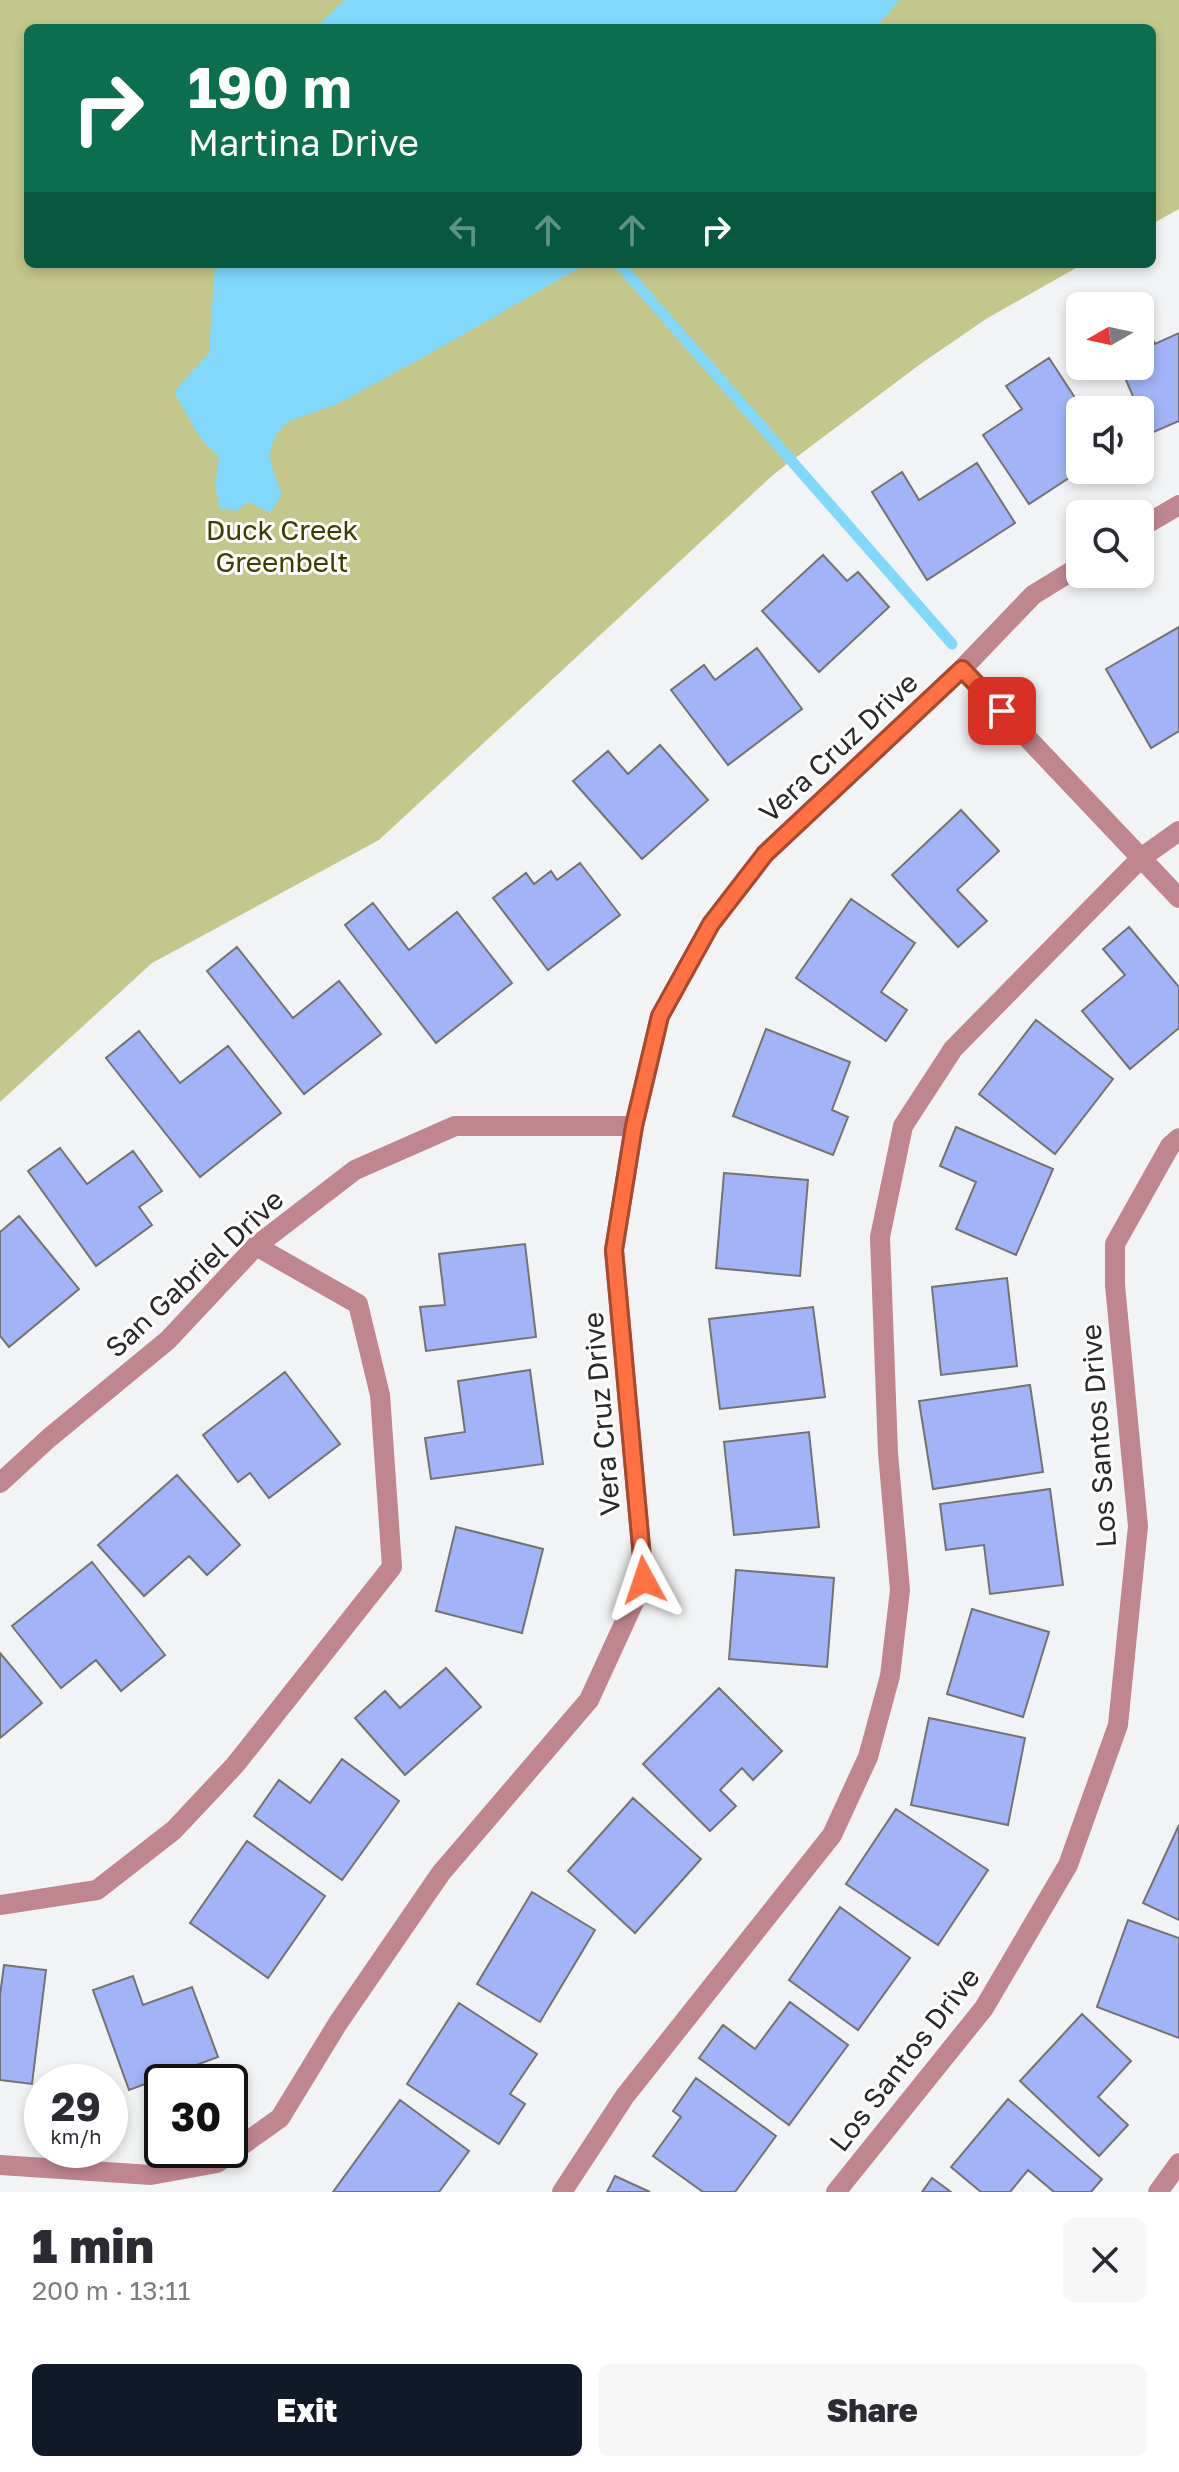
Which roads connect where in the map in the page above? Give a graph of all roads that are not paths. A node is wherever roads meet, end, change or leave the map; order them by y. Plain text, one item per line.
1 (1179, 505) edge
2 (1154, 520) edge
3 (1066, 575) edge
4 (962, 669) junction
5 (1179, 831) edge
6 (1141, 858) junction
7 (1179, 898) edge
8 (634, 1126) junction
9 (1179, 1138) edge
10 (256, 1246) junction
11 (0, 1483) edge
12 (0, 1905) edge
13 (1179, 2163) edge
14 (0, 2165) edge
15 (150, 2183) edge
16 (562, 2192) edge
17 (836, 2192) edge
18 (1158, 2192) edge

1 - 2 street
3 - 4 street, Vera Cruz Drive
4 - 6 street
4 - 8 street, Vera Cruz Drive
5 - 6 street
6 - 7 street
6 - 16 street
8 - 10 street, San Gabriel Drive
8 - 15 street, Vera Cruz Drive
9 - 17 street, Los Santos Drive
10 - 11 street, San Gabriel Drive
10 - 12 street
13 - 18 street
14 - 15 street, Vera Cruz Drive

